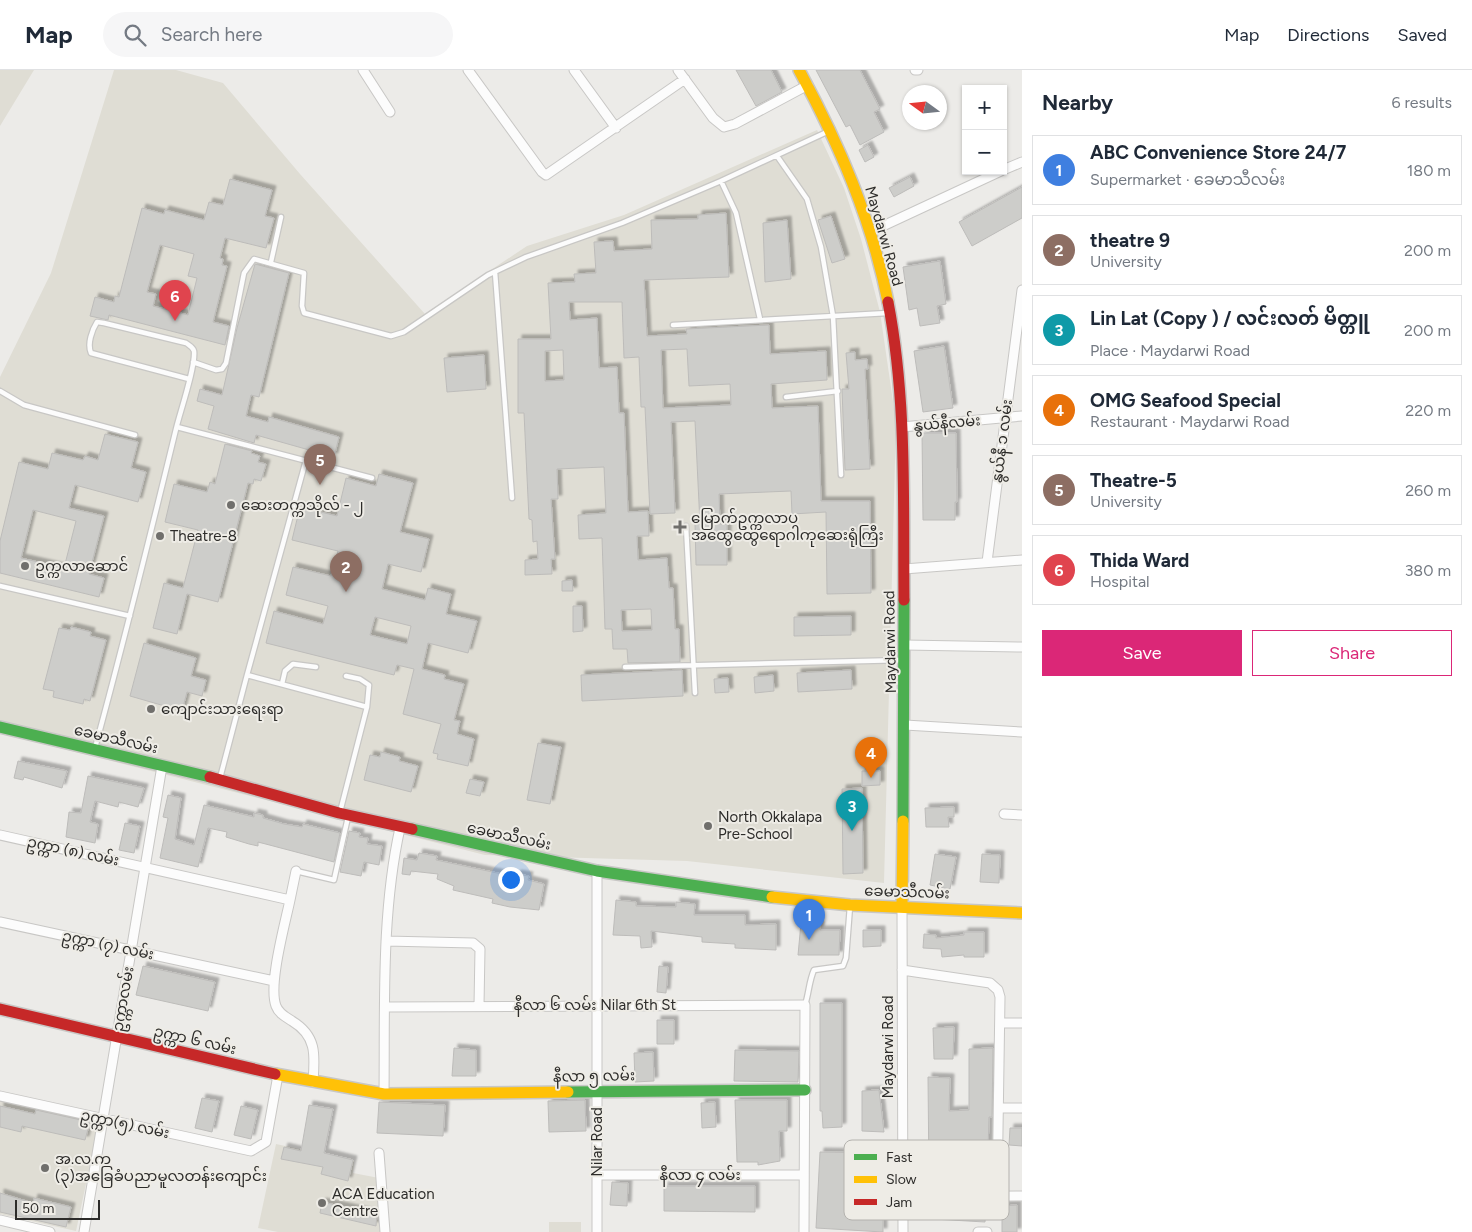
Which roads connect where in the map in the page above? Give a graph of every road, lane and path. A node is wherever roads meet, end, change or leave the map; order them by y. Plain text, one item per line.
1 (362, 70) edge
2 (468, 70) edge
3 (574, 70) edge
4 (678, 70) edge
5 (799, 70) edge
6 (685, 79) junction
7 (808, 85) junction
8 (390, 112) dead end
9 (616, 128) junction
10 (831, 131) junction
11 (777, 156) junction
12 (1022, 162) edge
13 (1007, 169) edge
14 (993, 175) edge
15 (721, 181) junction
16 (281, 218) dead end
17 (870, 232) junction
18 (271, 262) junction
19 (495, 272) junction
20 (1022, 290) edge
21 (890, 313) junction
22 (833, 316) junction
23 (760, 319) junction
24 (673, 325) dead end
25 (193, 362) junction
26 (189, 379) junction
27 (0, 391) edge
28 (838, 391) junction
29 (786, 398) dead end
30 (1022, 416) edge
31 (1004, 417) junction
32 (177, 427) junction
33 (902, 427) junction
34 (136, 435) dead end
35 (306, 460) junction
36 (841, 475) dead end
37 (372, 478) dead end
38 (512, 498) dead end
39 (686, 526) dead end
40 (1022, 560) edge
41 (987, 562) junction
42 (904, 569) junction
43 (0, 586) edge
44 (130, 616) junction
45 (905, 645) junction
46 (1022, 647) edge
47 (905, 660) junction
48 (316, 667) dead end
49 (625, 667) dead end
50 (694, 667) junction
51 (247, 675) junction
52 (346, 676) dead end
53 (282, 684) junction
54 (695, 693) dead end
55 (367, 707) junction
56 (905, 725) junction
57 (0, 727) edge
58 (1022, 732) edge
59 (95, 750) junction
60 (162, 766) junction
61 (220, 779) junction
62 (344, 814) junction
63 (1004, 814) dead end
64 (1022, 815) edge
65 (400, 828) junction
66 (0, 835) edge
67 (146, 866) junction
68 (296, 871) joint
69 (597, 871) junction
70 (290, 900) junction
71 (850, 905) junction
72 (902, 906) junction
73 (1022, 913) edge
74 (0, 922) edge
75 (386, 941) junction
76 (132, 949) junction
77 (902, 970) junction
78 (274, 981) junction
79 (480, 1005) junction
80 (805, 1005) junction
81 (596, 1006) junction
82 (385, 1007) junction
83 (0, 1009) edge
84 (1000, 1023) junction
85 (1022, 1023) edge
86 (117, 1037) junction
87 (278, 1075) junction
88 (313, 1082) junction
89 (805, 1090) junction
90 (596, 1091) junction
91 (384, 1094) junction
92 (0, 1096) edge
93 (1000, 1108) junction
94 (1022, 1108) edge
95 (103, 1120) junction
96 (903, 1140) edge
97 (999, 1140) edge
98 (378, 1153) dead end
99 (597, 1175) junction
100 (804, 1175) junction
101 (1009, 1196) edge
102 (1022, 1196) edge
103 (0, 1220) edge
104 (50, 1232) edge
105 (84, 1232) edge
106 (385, 1232) edge
107 (597, 1232) edge
108 (804, 1232) edge
109 (978, 1232) edge
110 (987, 1232) edge

1 - 8 street
2 - 9 street
3 - 9 street
4 - 6 street
5 - 7 street, Maydarwi Road
6 - 7 street
6 - 9 street
7 - 10 street, Maydarwi Road
10 - 11 lane
10 - 17 street, Maydarwi Road
11 - 15 lane
11 - 22 lane
12 - 13 street
14 - 17 street
15 - 19 lane
15 - 23 lane
16 - 18 lane
17 - 21 street, Maydarwi Road
18 - 19 lane
18 - 25 lane
19 - 38 lane
20 - 31 street, နွယ်နီ ၁ လမ်း
21 - 22 lane
21 - 33 street, Maydarwi Road
22 - 23 lane
22 - 28 lane
23 - 24 lane
25 - 26 lane
25 - 26 lane
26 - 32 lane
27 - 34 lane
28 - 29 lane
28 - 36 lane
30 - 31 street, နွယ်နီလမ်း
31 - 33 street, နွယ်နီလမ်း
31 - 41 street, နွယ်နီ ၁ လမ်း
32 - 35 lane
32 - 44 lane
33 - 42 street, Maydarwi Road
35 - 37 lane
35 - 51 lane
39 - 50 lane
40 - 41 street
41 - 42 street
42 - 45 street, Maydarwi Road
43 - 44 lane
44 - 59 lane
45 - 46 street
45 - 47 street, Maydarwi Road
47 - 50 lane
47 - 56 street, Maydarwi Road
48 - 53 lane
49 - 50 lane
50 - 54 lane
51 - 53 lane
51 - 61 lane
52 - 55 lane
53 - 55 lane
55 - 62 lane
56 - 58 street
56 - 72 street, Maydarwi Road
57 - 59 street, ခေမာသီလမ်း
59 - 60 street, ခေမာသီလမ်း
60 - 61 street, ခေမာသီလမ်း
60 - 67 street, ဥက္ကာလမ်း
61 - 62 street, ခေမာသီလမ်း
62 - 65 street, ခေမာသီလမ်း
62 - 68 lane
63 - 64 street
65 - 69 street, ခေမာသီလမ်း
65 - 75 street
66 - 67 street, ဥက္ကာ (၈) လမ်း
67 - 70 street, ဥက္ကာ (၈) လမ်း
67 - 76 street, ဥက္ကာလမ်း
68 - 70 street
69 - 71 street, ခေမာသီလမ်း
69 - 81 street, Nilar Road
70 - 78 street
71 - 72 street, ခေမာသီလမ်း
71 - 80 lane
72 - 73 street, ခေမာသီလမ်း
72 - 77 street, Maydarwi Road
74 - 76 street, ဥက္ကာ (၇) လမ်း
75 - 79 street
75 - 82 street
76 - 78 street, ဥက္ကာ (၇) လမ်း
76 - 86 street, ဥက္ကာလမ်း
77 - 84 street
77 - 96 street, Maydarwi Road
78 - 88 street
79 - 81 street, နီလာ ၆ လမ်း Nilar 6th St
79 - 82 street, နီလာ ၆ လမ်း Nilar 6th St
80 - 81 street, နီလာ ၆ လမ်း Nilar 6th St
80 - 89 street
81 - 90 street, Nilar Road
82 - 91 street
83 - 86 street, ဥက္ကာ ၆ လမ်း
84 - 85 street
84 - 93 street
86 - 87 street, ဥက္ကာ ၆ လမ်း
86 - 95 street, ဥက္ကာလမ်း
87 - 88 street, ဥက္ကာ ၆ လမ်း
87 - 95 street, ဥက္ကာ(၅) လမ်း
88 - 91 street, ဥက္ကာ ၆ လမ်း
89 - 90 street, နီလာ ၅ လမ်း
89 - 100 street
90 - 91 street, နီလာ ၅ လမ်း
90 - 99 street, Nilar Road
92 - 95 street, ဥက္ကာ(၅) လမ်း
93 - 94 street
93 - 97 street
95 - 105 street, ဥက္ကာလမ်း
98 - 106 street
99 - 100 street, နီလာ ၄ လမ်း
99 - 107 street, Nilar Road
100 - 108 street
101 - 102 street
103 - 104 street
109 - 110 street

